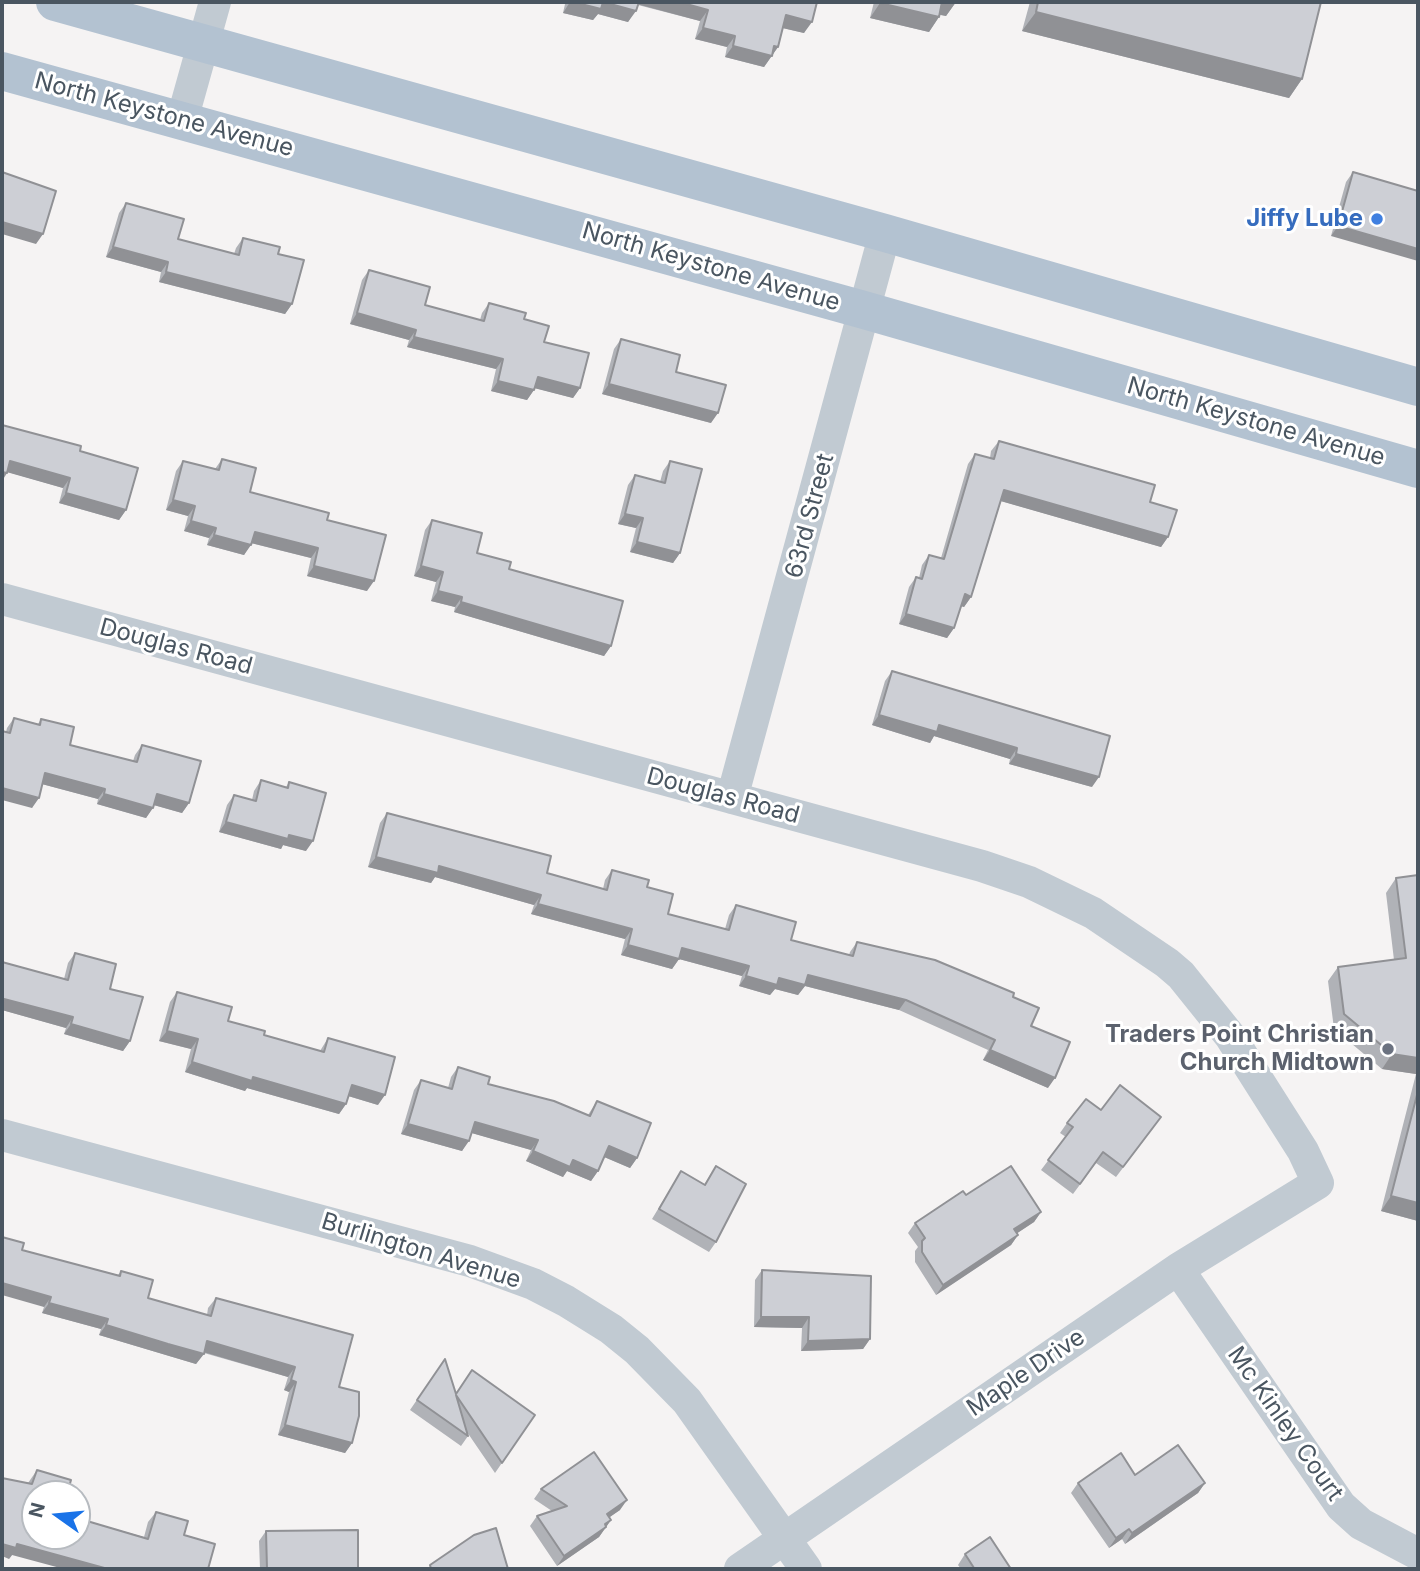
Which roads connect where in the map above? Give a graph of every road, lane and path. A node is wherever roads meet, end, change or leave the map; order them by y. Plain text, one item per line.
1 (55, 2) edge
2 (215, 2) edge
3 (203, 42) junction
4 (2, 71) edge
5 (183, 120) junction
6 (885, 233) junction
7 (864, 310) junction
8 (1418, 387) edge
9 (1418, 469) edge
10 (2, 599) edge
11 (732, 798) junction
12 (2, 1135) edge
13 (1318, 1183) joint
14 (1178, 1269) junction
15 (785, 1538) junction
16 (1416, 1553) dead end
17 (740, 1569) edge
18 (806, 1569) edge

1 - 3 main road
2 - 3 street
3 - 5 street
3 - 6 main road
4 - 5 main road, North Keystone Avenue
5 - 7 main road, North Keystone Avenue
6 - 7 street, 63rd Street
6 - 8 main road
7 - 9 main road, North Keystone Avenue
7 - 11 street, 63rd Street
10 - 11 street, Douglas Road
11 - 13 street, Douglas Road
12 - 15 street, Burlington Avenue
13 - 14 street, Maple Drive
14 - 15 street, Maple Drive
14 - 16 street, Mc Kinley Court
15 - 17 street, Maple Drive
15 - 18 street, Burlington Avenue

